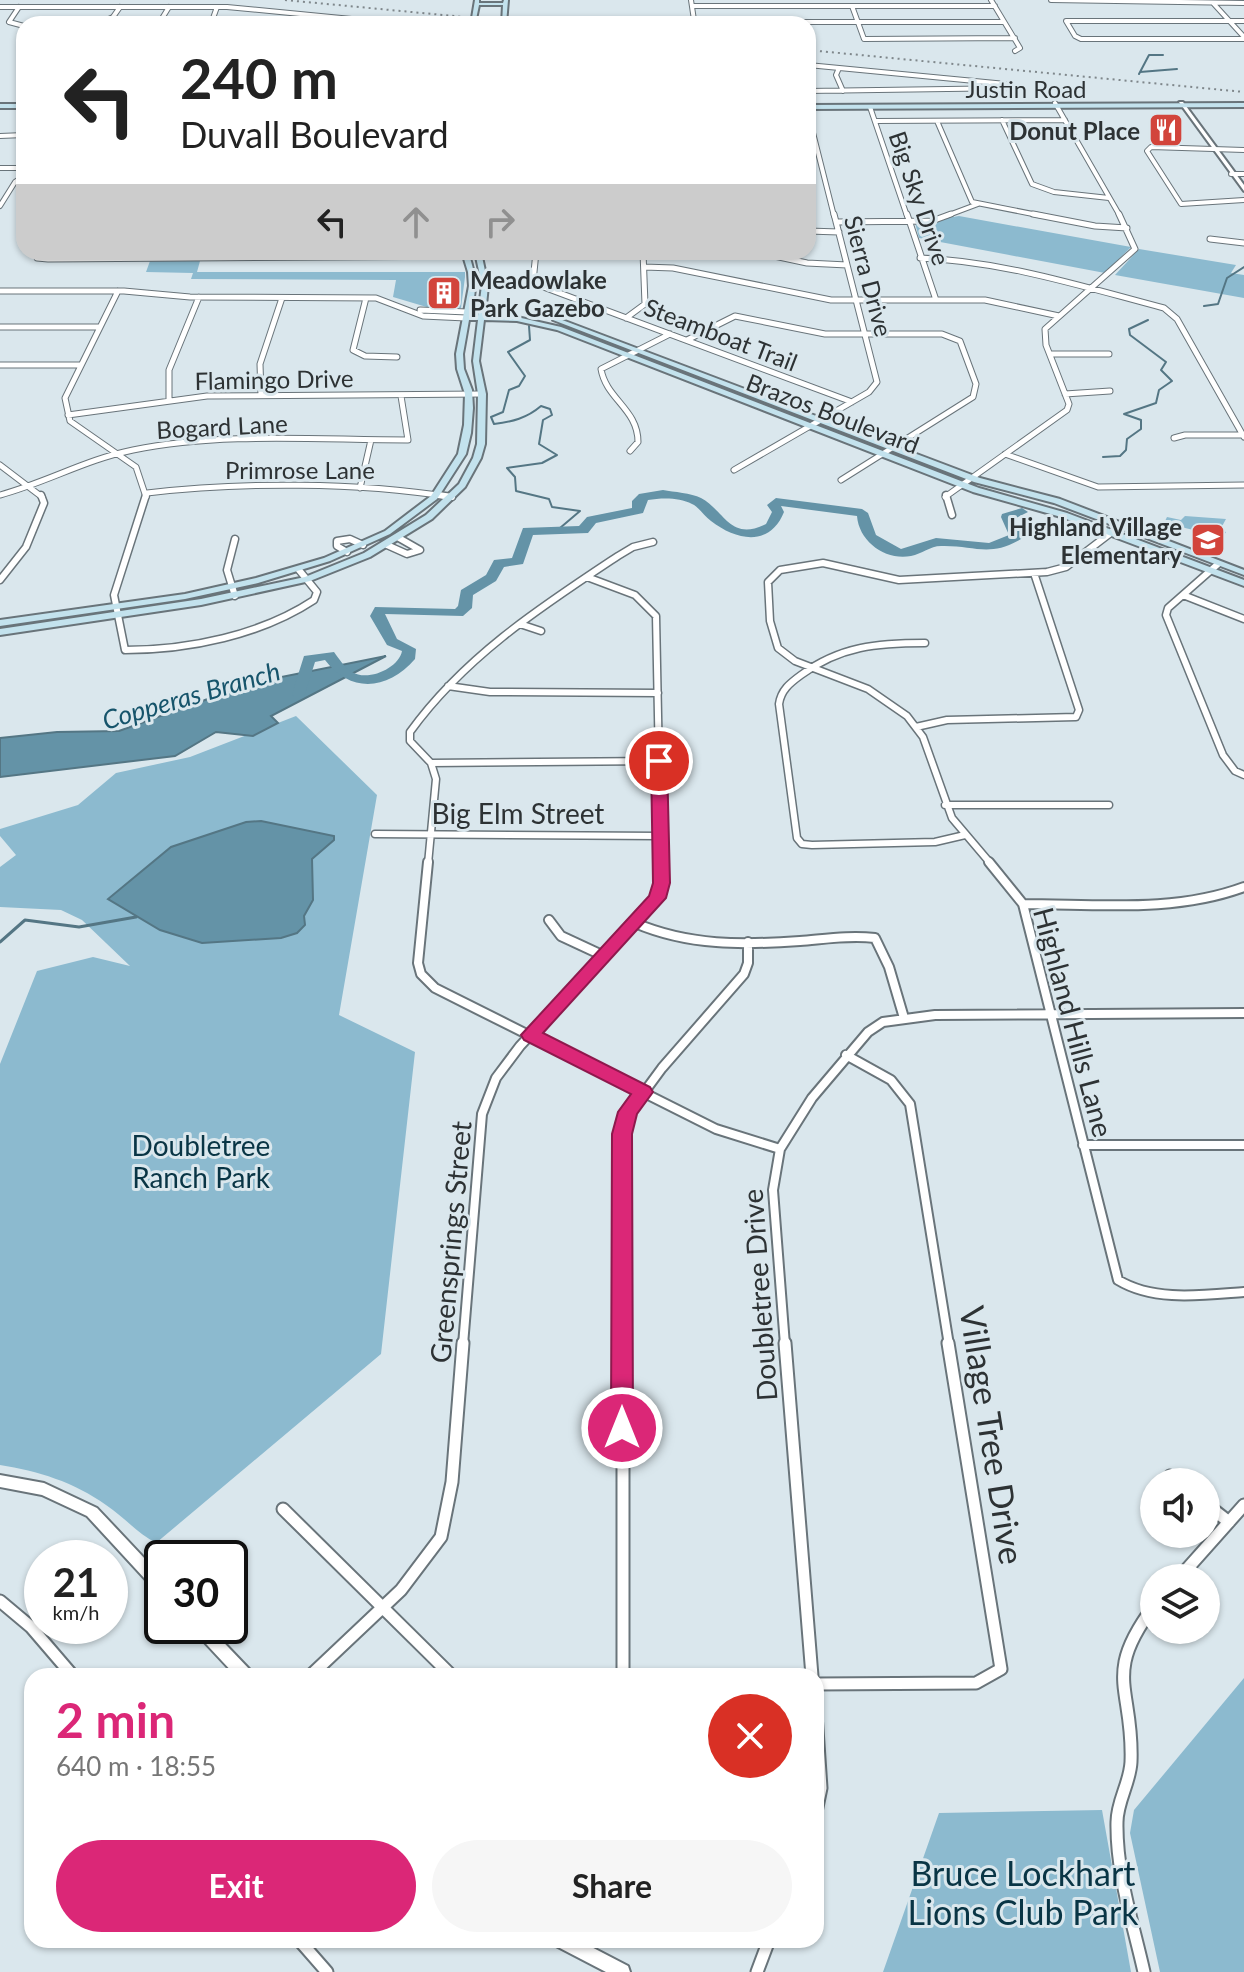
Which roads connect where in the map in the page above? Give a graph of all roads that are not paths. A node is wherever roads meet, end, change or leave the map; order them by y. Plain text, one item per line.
1 (691, 0) edge
2 (794, 0) edge
3 (991, 0) edge
4 (1053, 1) edge
5 (476, 2) edge
6 (506, 2) edge
7 (1211, 2) edge
8 (1244, 3) edge
9 (692, 6) junction
10 (796, 6) junction
11 (852, 6) junction
12 (995, 6) junction
13 (0, 7) edge
14 (19, 7) junction
15 (70, 7) junction
16 (120, 7) junction
17 (169, 7) junction
18 (217, 7) junction
19 (64, 14) dead end
20 (114, 16) edge
21 (163, 16) edge
22 (214, 16) edge
23 (322, 16) edge
24 (694, 16) edge
25 (1229, 21) junction
26 (1244, 21) edge
27 (857, 22) junction
28 (1004, 22) junction
29 (816, 23) edge
30 (16, 24) edge
31 (1015, 38) junction
32 (1244, 38) edge
33 (946, 39) junction
34 (949, 44) dead end
35 (1015, 51) dead end
36 (816, 66) edge
37 (839, 68) junction
38 (903, 74) junction
39 (905, 90) junction
40 (816, 91) edge
41 (843, 91) junction
42 (1128, 103) junction
43 (1056, 104) junction
44 (1182, 104) junction
45 (1244, 104) edge
46 (816, 105) edge
47 (816, 105) edge
48 (1095, 106) junction
49 (870, 107) junction
50 (1002, 120) junction
51 (1065, 120) junction
52 (875, 121) junction
53 (937, 121) junction
54 (816, 144) edge
55 (1214, 150) junction
56 (1244, 150) edge
57 (1231, 174) junction
58 (1244, 174) edge
59 (16, 181) edge
60 (1244, 189) edge
61 (1109, 198) junction
62 (1244, 200) edge
63 (978, 204) junction
64 (0, 206) edge
65 (909, 221) junction
66 (836, 222) junction
67 (1127, 228) junction
68 (816, 231) edge
69 (839, 232) junction
70 (1210, 239) dead end
71 (1244, 243) edge
72 (920, 258) junction
73 (467, 260) edge
74 (479, 260) edge
75 (535, 260) edge
76 (644, 260) edge
77 (793, 260) edge
78 (847, 265) junction
79 (644, 267) junction
80 (1092, 289) junction
81 (0, 291) edge
82 (118, 291) junction
83 (199, 297) junction
84 (282, 298) junction
85 (366, 298) junction
86 (936, 300) junction
87 (857, 301) junction
88 (467, 315) junction
89 (481, 315) junction
90 (1059, 316) junction
91 (626, 318) junction
92 (0, 327) edge
93 (100, 327) junction
94 (670, 334) junction
95 (866, 334) junction
96 (687, 340) junction
97 (638, 350) junction
98 (1050, 354) junction
99 (1109, 354) dead end
100 (628, 355) junction
101 (397, 357) dead end
102 (0, 365) edge
103 (81, 365) junction
104 (1110, 391) dead end
105 (753, 393) junction
106 (469, 394) junction
107 (482, 394) junction
108 (1065, 394) junction
109 (261, 395) junction
110 (401, 396) junction
111 (742, 399) junction
112 (169, 400) junction
113 (852, 402) junction
114 (68, 415) junction
115 (820, 419) junction
116 (810, 425) junction
117 (1243, 436) edge
118 (1174, 438) dead end
119 (371, 440) junction
120 (894, 447) junction
121 (630, 451) dead end
122 (117, 453) junction
123 (882, 454) junction
124 (1005, 454) junction
125 (0, 465) edge
126 (734, 470) dead end
127 (970, 478) junction
128 (841, 480) dead end
129 (961, 484) junction
130 (1244, 485) edge
131 (31, 487) junction
132 (360, 488) junction
133 (147, 493) junction
134 (435, 494) junction
135 (0, 495) edge
136 (452, 497) junction
137 (952, 515) dead end
138 (1121, 525) junction
139 (1112, 532) junction
140 (399, 538) junction
141 (235, 539) dead end
142 (653, 542) dead end
143 (363, 545) junction
144 (387, 545) junction
145 (1167, 549) junction
146 (347, 552) junction
147 (1215, 567) junction
148 (299, 570) junction
149 (1034, 573) junction
150 (1244, 573) edge
151 (587, 577) junction
152 (307, 579) junction
153 (0, 580) edge
154 (1244, 583) edge
155 (233, 592) junction
156 (1183, 595) junction
157 (115, 611) junction
158 (1244, 619) edge
159 (0, 623) edge
160 (520, 624) junction
161 (541, 631) dead end
162 (0, 632) edge
163 (925, 643) dead end
164 (810, 668) junction
165 (448, 686) junction
166 (658, 693) junction
167 (916, 727) junction
168 (659, 761) junction
169 (431, 763) junction
170 (1244, 775) edge
171 (945, 805) junction
172 (1109, 805) dead end
173 (375, 834) dead end
174 (431, 835) junction
175 (965, 835) junction
176 (660, 836) junction
177 (1244, 887) edge
178 (1023, 904) junction
179 (549, 920) dead end
180 (635, 923) junction
181 (748, 942) junction
182 (604, 956) junction
183 (1244, 1013) edge
184 (1050, 1016) junction
185 (904, 1018) junction
186 (530, 1035) junction
187 (846, 1055) junction
188 (644, 1092) junction
189 (1083, 1145) junction
190 (1244, 1145) edge
191 (780, 1149) junction
192 (1244, 1292) edge
193 (0, 1481) edge
194 (1244, 1505) edge
195 (283, 1509) dead end
196 (1220, 1515) edge
197 (1229, 1522) junction
198 (1192, 1564) edge
199 (144, 1568) edge
200 (0, 1601) edge
201 (382, 1606) junction
202 (1140, 1624) edge
203 (216, 1644) edge
204 (66, 1668) edge
205 (238, 1668) edge
206 (318, 1668) edge
207 (444, 1668) edge
208 (623, 1668) edge
209 (811, 1668) edge
210 (824, 1684) edge
211 (306, 1948) edge
212 (577, 1948) edge
213 (766, 1948) edge
214 (327, 1972) edge
215 (622, 1972) edge
216 (757, 1972) edge
217 (1144, 1972) edge

1 - 9 street
2 - 10 street
3 - 12 street
4 - 7 street
5 - 6 main road
7 - 8 street
7 - 25 street
9 - 10 street
9 - 24 street
10 - 11 street
11 - 12 street
11 - 27 street
12 - 28 street
13 - 14 street
14 - 15 street
14 - 30 street
15 - 16 street
15 - 19 street
16 - 17 street
16 - 20 street
17 - 18 street
17 - 21 street
18 - 22 street
18 - 23 street
25 - 26 street
25 - 32 street
25 - 32 street
27 - 28 street
27 - 29 street
27 - 33 street
28 - 31 street
31 - 33 street
31 - 35 street
33 - 34 street
36 - 37 street
37 - 38 street
37 - 41 street
38 - 39 street
38 - 39 street
39 - 41 street
40 - 41 street
42 - 43 main road, Justin Road
42 - 44 main road, Justin Road
42 - 48 main road
43 - 46 main road, Justin Road
43 - 48 main road, Justin Road
43 - 49 main road, Justin Road
43 - 51 street
44 - 45 main road, Justin Road
44 - 48 main road, Justin Road
44 - 55 street
47 - 49 main road, Justin Road
49 - 52 street, Big Sky Drive
50 - 51 street
50 - 53 street
50 - 61 street
51 - 61 street
52 - 53 street
52 - 65 street, Big Sky Drive
53 - 63 street
54 - 66 street, Sierra Drive
55 - 56 street
55 - 57 street
55 - 62 street
57 - 58 street
57 - 60 street
59 - 64 street
61 - 67 street
63 - 65 street
63 - 67 street
65 - 66 street
65 - 72 street, Big Sky Drive
66 - 69 street, Sierra Drive
67 - 80 street
68 - 69 street
69 - 78 street, Sierra Drive
70 - 71 street
72 - 80 street
72 - 86 street, Big Sky Drive
73 - 88 main road
74 - 89 main road
75 - 91 street, Steamboat Trail
76 - 79 street
77 - 78 street
78 - 87 street, Sierra Drive
79 - 87 street
79 - 91 street
80 - 90 street
80 - 117 street
81 - 82 street, Brazos Boulevard
82 - 83 street, Brazos Boulevard
82 - 93 street
83 - 84 street, Brazos Boulevard
83 - 112 street
84 - 85 street, Brazos Boulevard
84 - 109 street
85 - 88 street, Brazos Boulevard
85 - 101 street
86 - 87 street
86 - 90 street
87 - 95 street, Sierra Drive
88 - 89 main road, Brazos Boulevard
88 - 106 main road
89 - 97 main road, Brazos Boulevard
89 - 100 main road, Brazos Boulevard
89 - 107 main road
90 - 98 street
91 - 94 street, Steamboat Trail
92 - 93 street
93 - 103 street
94 - 96 street, Steamboat Trail
94 - 97 street
95 - 96 street
95 - 113 street, Sierra Drive
95 - 120 street
96 - 113 street, Steamboat Trail
97 - 100 street
97 - 105 main road, Brazos Boulevard
98 - 99 street
98 - 108 street
100 - 111 main road, Brazos Boulevard
100 - 121 street
102 - 103 street
103 - 114 street
104 - 108 street
105 - 111 main road
105 - 115 main road, Brazos Boulevard
106 - 107 street, Flamingo Drive
106 - 110 street, Flamingo Drive
106 - 134 main road
107 - 136 main road
108 - 124 street
109 - 110 street, Flamingo Drive
109 - 112 street, Flamingo Drive
110 - 119 street, Bogard Lane
111 - 116 main road, Brazos Boulevard
112 - 114 street, Flamingo Drive
113 - 115 street, Sierra Drive
114 - 122 street
115 - 116 street, Sierra Drive
115 - 120 main road, Brazos Boulevard
116 - 123 main road, Brazos Boulevard
116 - 126 street, Sierra Drive
117 - 118 street
119 - 122 street, Bogard Lane
119 - 132 street
120 - 123 street
120 - 127 main road, Brazos Boulevard
122 - 131 street, Bogard Lane
122 - 133 street
123 - 128 street
123 - 129 main road, Brazos Boulevard
124 - 127 street
124 - 130 street
125 - 131 street
127 - 129 street
127 - 138 main road, Brazos Boulevard
129 - 137 street
129 - 139 main road, Brazos Boulevard
131 - 135 street, Bogard Lane
131 - 153 street
132 - 133 street, Primrose Lane
132 - 134 street, Primrose Lane
133 - 157 street
134 - 136 street, Primrose Lane
134 - 143 main road
136 - 140 main road
138 - 139 street, Highland Hills Lane
138 - 145 main road, Brazos Boulevard
139 - 145 main road, Brazos Boulevard
139 - 149 street, Highland Hills Lane
140 - 144 main road
140 - 144 street
141 - 155 street
142 - 151 street
143 - 146 main road
143 - 146 street
144 - 152 main road
145 - 147 main road, Brazos Boulevard
146 - 148 main road
147 - 150 main road, Brazos Boulevard
147 - 154 main road, Brazos Boulevard
147 - 156 street
148 - 152 street
148 - 155 main road
149 - 164 street, Highland Hills Lane
149 - 167 street
151 - 160 street
151 - 166 street, Greensprings Street
152 - 155 main road
152 - 157 street
155 - 157 main road
156 - 158 street
156 - 170 street
157 - 159 main road
157 - 162 main road
160 - 161 street
160 - 165 street
163 - 164 street
164 - 167 street, Highland Hills Lane
164 - 175 street
165 - 166 street
165 - 169 street
166 - 168 street, Greensprings Street
167 - 171 street, Highland Hills Lane
168 - 169 street
168 - 176 street, Greensprings Street
169 - 174 street
171 - 172 street
171 - 175 street, Highland Hills Lane
173 - 174 street, Big Elm Street
174 - 176 street, Big Elm Street
174 - 186 street
175 - 178 street, Highland Hills Lane
176 - 180 street, Greensprings Street
177 - 178 street
178 - 184 street, Highland Hills Lane
179 - 182 street
180 - 181 street
180 - 182 street, Greensprings Street
181 - 185 street
181 - 188 street
182 - 186 street, Greensprings Street
183 - 184 street, Doubletree Drive
184 - 185 street, Doubletree Drive
184 - 189 street, Highland Hills Lane
185 - 187 street, Doubletree Drive
186 - 188 street
186 - 201 street, Greensprings Street
187 - 191 street, Doubletree Drive
187 - 210 street, Village Tree Drive
188 - 191 street
188 - 208 street
189 - 190 street
189 - 192 street, Highland Hills Lane
191 - 209 street, Doubletree Drive
193 - 199 street
194 - 197 street
195 - 201 street
196 - 197 street
197 - 198 street
200 - 204 street
201 - 206 street, Greensprings Street
201 - 207 street
202 - 217 street
203 - 205 street
211 - 214 street
212 - 215 street
213 - 216 street

